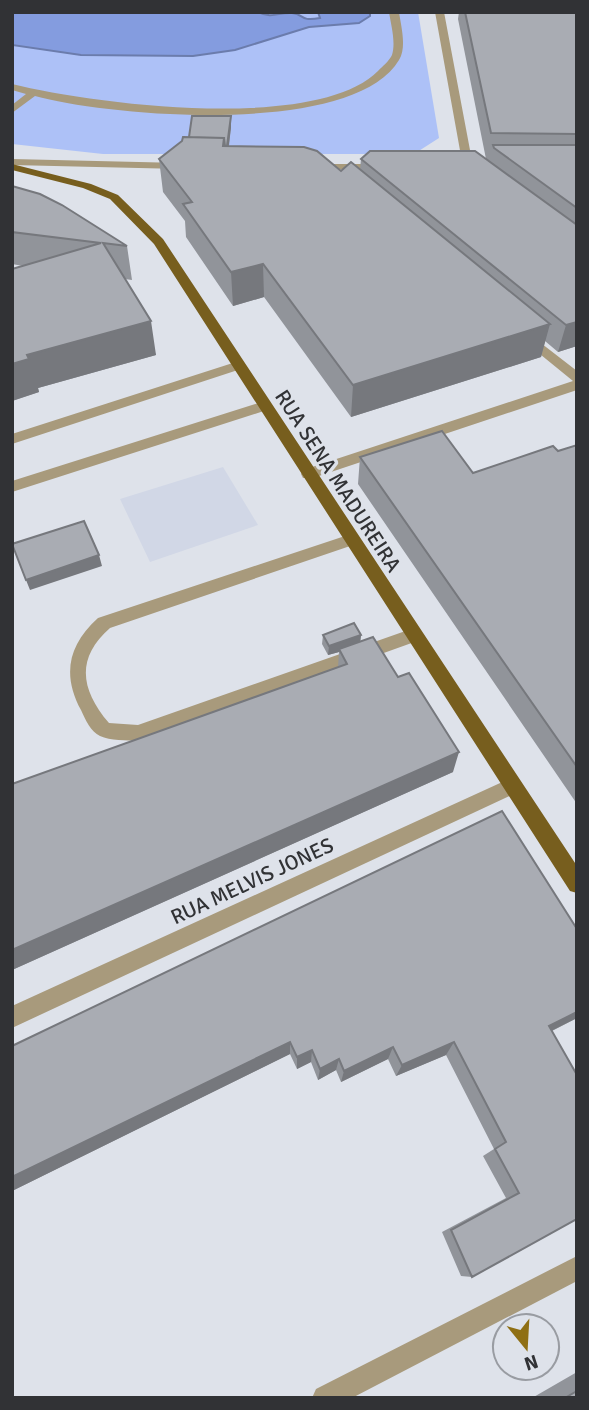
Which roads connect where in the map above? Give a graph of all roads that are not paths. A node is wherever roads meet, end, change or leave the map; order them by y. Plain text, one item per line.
1 (394, 12) edge
2 (439, 12) edge
3 (12, 87) edge
4 (32, 94) junction
5 (12, 110) edge
6 (12, 164) edge
7 (193, 166) edge
8 (300, 167) edge
9 (326, 167) junction
10 (391, 167) edge
11 (485, 180) edge
12 (346, 185) edge
13 (514, 325) edge
14 (239, 365) junction
15 (577, 378) edge
16 (577, 385) edge
17 (265, 406) junction
18 (12, 439) edge
19 (308, 474) junction
20 (12, 487) edge
21 (351, 540) junction
22 (414, 635) junction
23 (511, 786) junction
24 (577, 884) edge
25 (12, 1017) edge
26 (577, 1268) edge
27 (325, 1398) edge

1 - 4 street
2 - 11 street
3 - 4 street
4 - 5 street
6 - 7 street
6 - 14 main road, RUA SENA MADUREIRA
8 - 9 street
9 - 10 street
9 - 12 street
13 - 15 street
14 - 17 main road, RUA SENA MADUREIRA
14 - 18 street
16 - 19 street
17 - 19 main road, RUA SENA MADUREIRA
17 - 20 street
19 - 21 main road, RUA SENA MADUREIRA
21 - 22 main road, RUA SENA MADUREIRA
21 - 22 street
22 - 23 main road, RUA SENA MADUREIRA
23 - 24 main road, RUA SENA MADUREIRA
23 - 25 street, RUA MELVIS JONES
26 - 27 street

